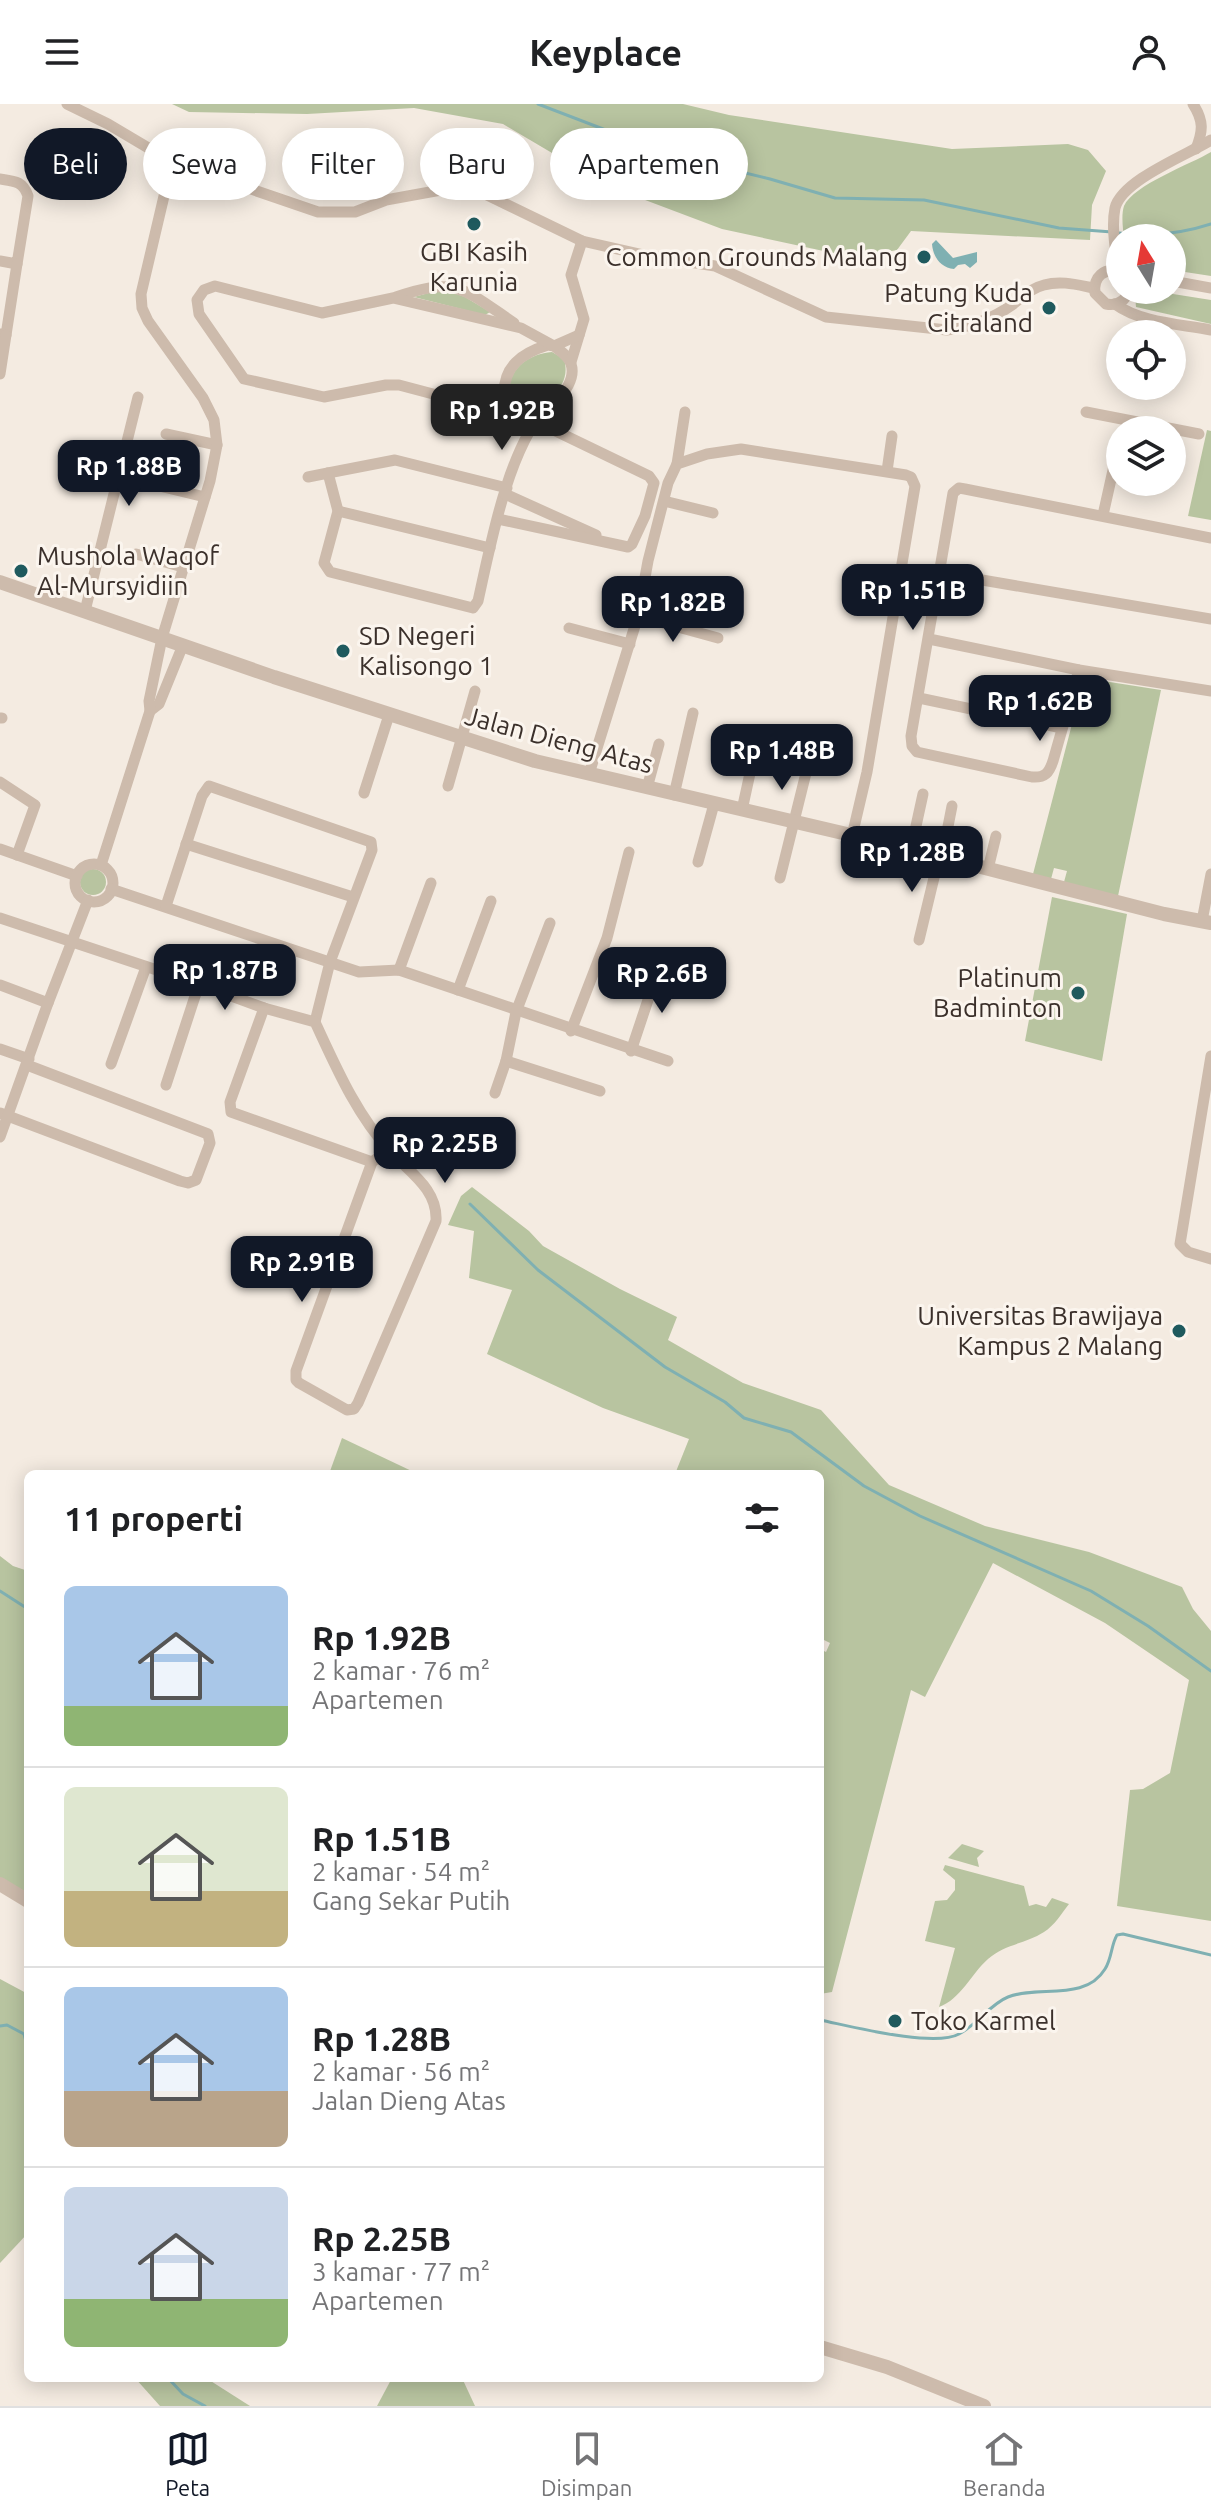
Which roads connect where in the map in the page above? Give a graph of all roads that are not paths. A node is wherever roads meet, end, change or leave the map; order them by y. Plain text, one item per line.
1 (67, 104) edge
2 (1193, 104) edge
3 (1211, 140) edge
4 (143, 145) edge
5 (1196, 149) junction
6 (0, 179) edge
7 (266, 194) edge
8 (163, 200) edge
9 (1114, 224) edge
10 (582, 241) junction
11 (0, 261) edge
12 (17, 264) junction
13 (1106, 272) edge
14 (1186, 284) edge
15 (1094, 288) junction
16 (1211, 288) edge
17 (393, 298) junction
18 (1106, 302) edge
19 (1115, 304) edge
20 (524, 329) junction
21 (1211, 330) edge
22 (3, 335) edge
23 (579, 335) junction
24 (554, 346) junction
25 (527, 353) junction
26 (571, 362) junction
27 (0, 374) edge
28 (504, 396) junction
29 (138, 397) dead end
30 (546, 407) junction
31 (494, 409) junction
32 (685, 412) dead end
33 (1086, 412) dead end
34 (526, 419) junction
35 (1106, 419) edge
36 (1186, 432) edge
37 (166, 434) dead end
38 (1199, 434) dead end
39 (892, 436) dead end
40 (217, 445) junction
41 (677, 464) junction
42 (887, 471) junction
43 (328, 473) junction
44 (308, 477) dead end
45 (151, 484) dead end
46 (506, 491) junction
47 (1107, 496) edge
48 (205, 497) junction
49 (664, 501) junction
50 (338, 511) junction
51 (713, 513) dead end
52 (1103, 515) junction
53 (498, 519) junction
54 (1211, 538) edge
55 (618, 546) junction
56 (490, 548) junction
57 (136, 554) dead end
58 (183, 567) junction
59 (941, 573) junction
60 (0, 582) edge
61 (85, 611) junction
62 (638, 616) junction
63 (1211, 619) edge
64 (569, 628) dead end
65 (162, 638) junction
66 (718, 638) dead end
67 (929, 639) junction
68 (630, 644) junction
69 (183, 645) junction
70 (156, 667) junction
71 (1079, 670) junction
72 (173, 672) junction
73 (475, 691) dead end
74 (1211, 691) edge
75 (919, 698) junction
76 (150, 711) junction
77 (693, 713) dead end
78 (389, 715) junction
79 (1062, 728) junction
80 (759, 732) dead end
81 (461, 739) junction
82 (659, 744) dead end
83 (806, 773) dead end
84 (589, 774) junction
85 (0, 782) edge
86 (448, 786) dead end
87 (647, 788) junction
88 (364, 793) dead end
89 (923, 794) dead end
90 (674, 795) junction
91 (714, 804) junction
92 (952, 806) dead end
93 (742, 810) junction
94 (792, 821) junction
95 (852, 836) junction
96 (996, 836) dead end
97 (186, 844) junction
98 (0, 849) edge
99 (911, 849) junction
100 (629, 852) dead end
101 (17, 855) junction
102 (940, 857) junction
103 (698, 862) dead end
104 (101, 865) junction
105 (988, 869) junction
106 (1211, 874) edge
107 (77, 876) junction
108 (780, 878) dead end
109 (431, 883) dead end
110 (111, 889) junction
111 (353, 897) junction
112 (88, 900) junction
113 (491, 901) dead end
114 (166, 906) junction
115 (0, 918) edge
116 (1207, 922) edge
117 (550, 923) dead end
118 (919, 940) dead end
119 (72, 943) junction
120 (330, 962) junction
121 (146, 967) junction
122 (659, 967) dead end
123 (399, 970) junction
124 (199, 984) junction
125 (0, 985) edge
126 (458, 990) junction
127 (48, 1003) junction
128 (264, 1008) junction
129 (516, 1012) junction
130 (315, 1022) junction
131 (571, 1031) junction
132 (0, 1049) edge
133 (631, 1051) junction
134 (1211, 1056) edge
135 (506, 1061) junction
136 (668, 1061) dead end
137 (28, 1062) junction
138 (111, 1064) dead end
139 (166, 1085) dead end
140 (600, 1091) dead end
141 (495, 1093) dead end
142 (4, 1114) edge
143 (0, 1137) edge
144 (389, 1150) junction
145 (372, 1162) junction
146 (1211, 1259) edge
147 (0, 1884) edge
148 (24, 1899) edge
149 (824, 2348) edge
150 (984, 2406) edge

1 - 4 street
2 - 5 street
3 - 5 street
5 - 9 street
6 - 12 street
7 - 10 street
8 - 40 street
10 - 15 street
10 - 23 street
11 - 12 street
12 - 22 street
13 - 15 street
14 - 16 street
15 - 18 street
17 - 20 street
17 - 20 street
17 - 31 street
19 - 21 street
20 - 24 street
20 - 25 street
22 - 27 street
23 - 24 street
23 - 26 street
24 - 25 street
24 - 26 street
25 - 28 street
26 - 30 street
28 - 31 street
28 - 34 street
29 - 61 street
30 - 34 street
30 - 34 street
31 - 34 street
32 - 41 street
33 - 35 street
34 - 46 street
34 - 55 street
36 - 38 street
37 - 40 street
39 - 42 street
40 - 48 street
41 - 42 street
41 - 49 street
42 - 95 street
43 - 44 street
43 - 46 street
43 - 50 street
45 - 48 street
46 - 53 street
46 - 55 street
47 - 52 street
48 - 58 street
49 - 51 street
49 - 62 street
50 - 56 street
50 - 56 street
52 - 54 street
52 - 59 street
53 - 55 street
53 - 56 street
57 - 58 street
58 - 65 street
59 - 63 street
59 - 67 street
60 - 61 street, Jalan Dieng Atas
61 - 65 street, Jalan Dieng Atas
62 - 66 street
62 - 68 street
64 - 68 street
65 - 69 street, Jalan Dieng Atas
65 - 70 street
67 - 71 street
67 - 75 street
68 - 84 street
69 - 72 street
69 - 78 street, Jalan Dieng Atas
70 - 72 street
70 - 76 street
71 - 74 street
71 - 79 street
72 - 76 street
73 - 81 street
75 - 79 street
75 - 79 street
76 - 104 street
77 - 90 street
78 - 81 street, Jalan Dieng Atas
78 - 88 street
80 - 93 street
81 - 84 street, Jalan Dieng Atas
81 - 86 street
82 - 87 street
83 - 94 street
84 - 87 street, Jalan Dieng Atas
85 - 101 street
87 - 90 street, Jalan Dieng Atas
89 - 99 street
90 - 91 street, Jalan Dieng Atas
91 - 93 street, Jalan Dieng Atas
91 - 103 street
92 - 102 street
93 - 94 street, Jalan Dieng Atas
94 - 95 street, Jalan Dieng Atas
94 - 108 street
95 - 99 street, Jalan Dieng Atas
96 - 105 street
97 - 111 street
97 - 111 street
97 - 114 street
98 - 101 street
99 - 102 street, Jalan Dieng Atas
100 - 131 street
101 - 107 street
102 - 105 street, Jalan Dieng Atas
102 - 118 street
104 - 107 street
104 - 110 street
105 - 116 street, Jalan Dieng Atas
106 - 116 street
107 - 112 street
109 - 123 street
110 - 112 street
110 - 114 street
111 - 120 street
112 - 119 street
113 - 126 street
114 - 120 street
115 - 119 street
117 - 129 street
119 - 121 street
119 - 127 street
120 - 123 street
120 - 130 street
121 - 124 street
121 - 138 street
122 - 133 street
123 - 126 street
124 - 128 street
124 - 139 street
125 - 127 street
126 - 129 street
127 - 137 street
128 - 130 street
128 - 145 street
129 - 131 street
129 - 135 street
130 - 144 street
131 - 133 street
132 - 137 street
133 - 136 street
134 - 146 street
135 - 140 street
135 - 141 street
137 - 142 street
137 - 142 street
142 - 143 street
144 - 145 street
144 - 145 street
147 - 148 street
149 - 150 street

